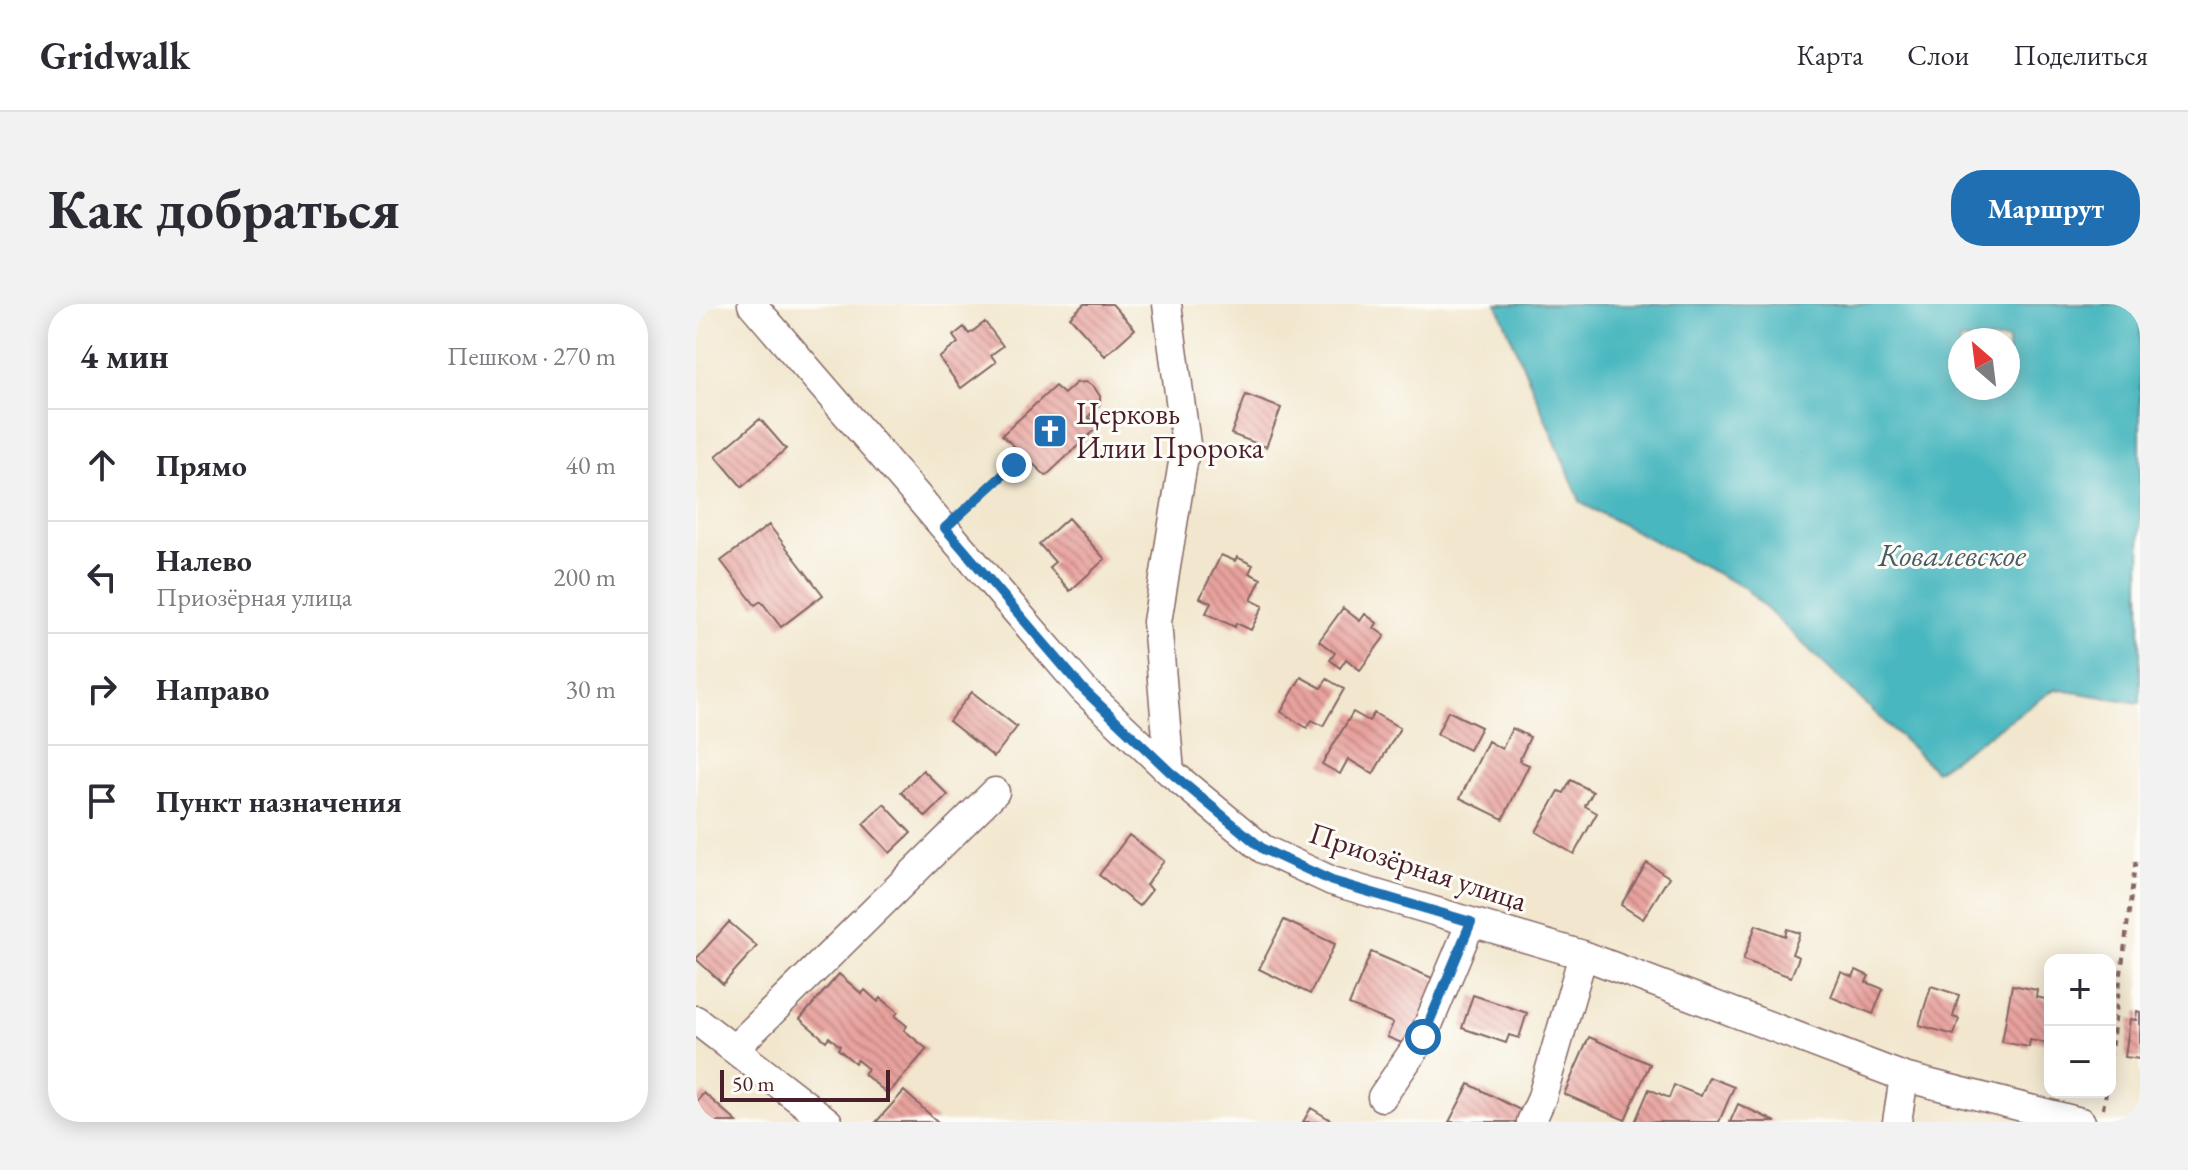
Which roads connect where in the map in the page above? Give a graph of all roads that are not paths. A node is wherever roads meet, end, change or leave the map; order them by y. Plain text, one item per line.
1 (752, 304) edge
2 (1167, 304) edge
3 (1170, 772) junction
4 (995, 792) dead end
5 (1471, 922) junction
6 (1583, 955) junction
7 (696, 1020) edge
8 (734, 1049) junction
9 (1904, 1077) junction
10 (1382, 1097) dead end
11 (828, 1122) edge
12 (1531, 1122) edge
13 (1897, 1122) edge
14 (2081, 1122) edge

1 - 3 street, Приозёрная улица
2 - 3 street
3 - 5 street, Приозёрная улица
4 - 8 street
5 - 6 street, Приозёрная улица
5 - 10 street
6 - 9 street, Приозёрная улица
6 - 12 street
7 - 8 street
8 - 11 street
9 - 13 street
9 - 14 street, Приозёрная улица

